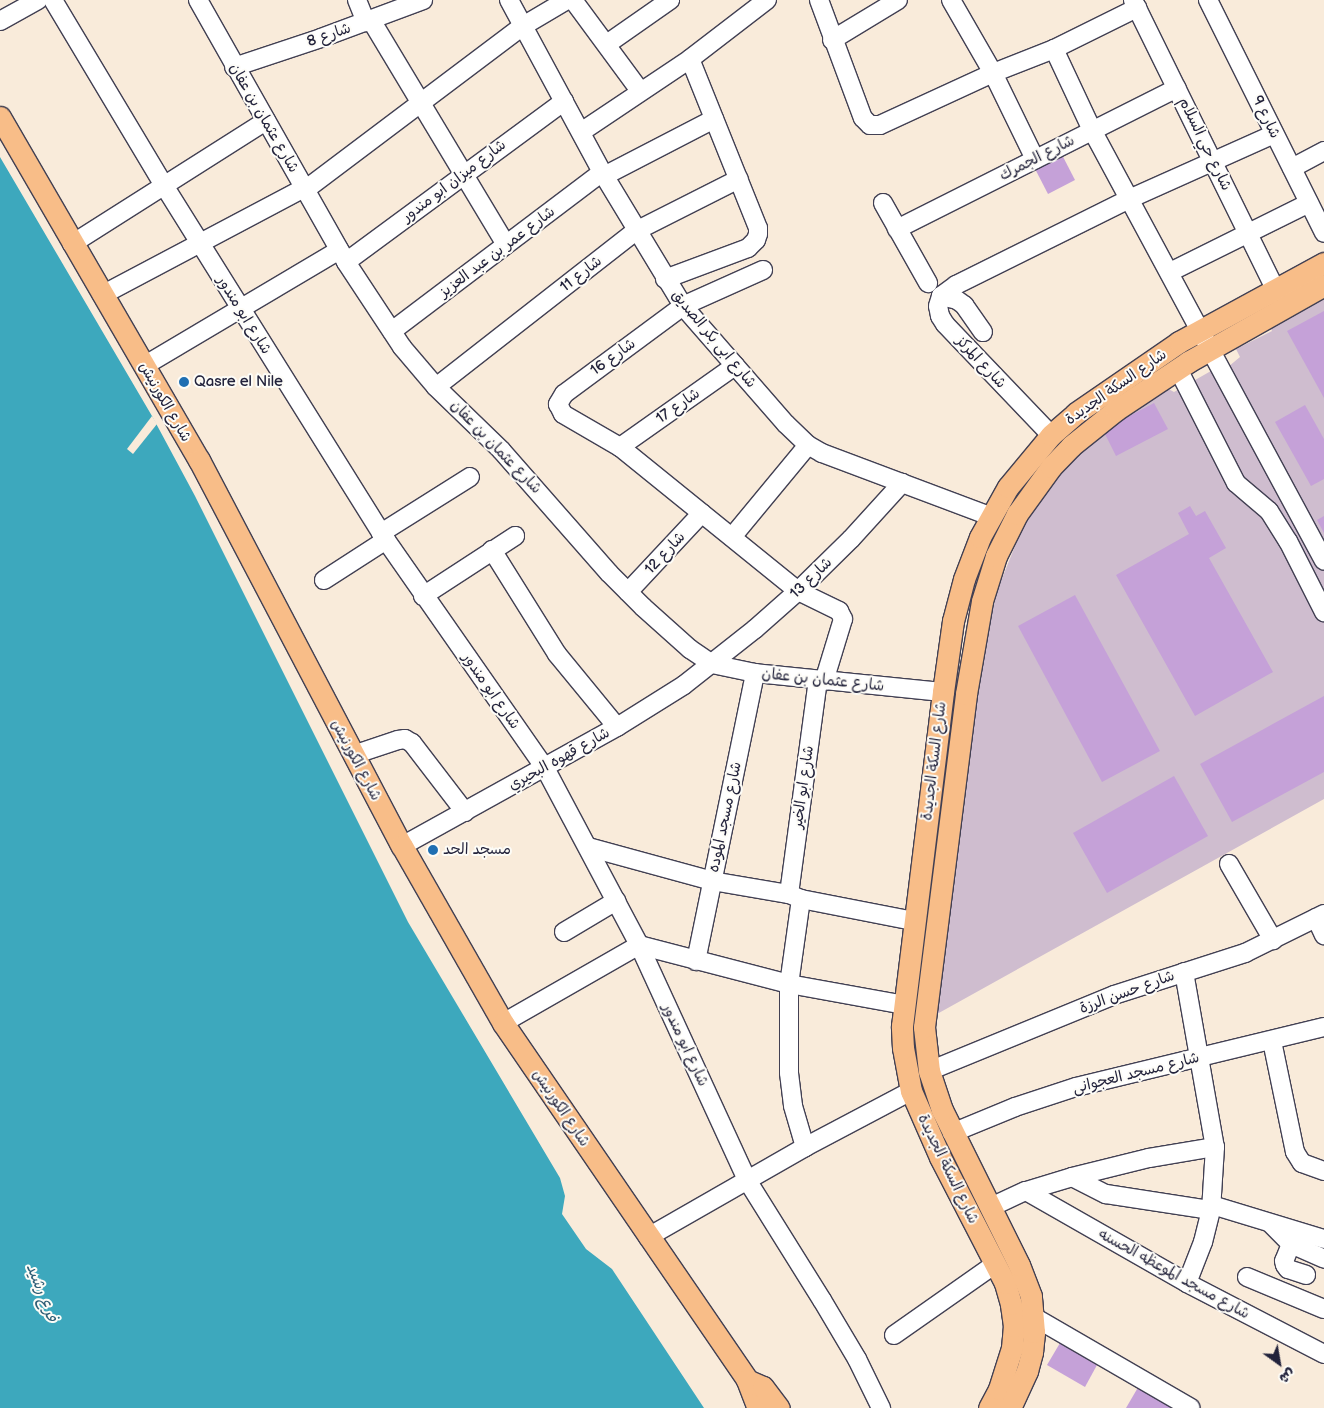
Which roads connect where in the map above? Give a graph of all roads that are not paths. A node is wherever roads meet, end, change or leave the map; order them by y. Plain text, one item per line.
1 (38, 0) edge
2 (53, 0) edge
3 (198, 0) edge
4 (357, 0) edge
5 (424, 0) edge
6 (509, 0) edge
7 (568, 0) edge
8 (573, 0) edge
9 (670, 0) edge
10 (767, 0) edge
11 (898, 0) edge
12 (951, 0) edge
13 (1208, 0) edge
14 (821, 1) edge
15 (405, 3) edge
16 (1135, 4) edge
17 (0, 21) edge
18 (368, 21) junction
19 (523, 26) junction
20 (832, 40) junction
21 (607, 44) junction
22 (1054, 49) junction
23 (690, 59) junction
24 (234, 67) junction
25 (993, 73) junction
26 (1176, 88) junction
27 (640, 91) junction
28 (564, 101) junction
29 (421, 104) junction
30 (0, 117) edge
31 (714, 119) junction
32 (266, 121) junction
33 (1092, 130) junction
34 (581, 132) junction
35 (1274, 134) junction
36 (1324, 151) edge
37 (1035, 159) junction
38 (1214, 163) junction
39 (1292, 168) junction
40 (463, 174) junction
41 (603, 174) junction
42 (738, 179) junction
43 (165, 187) junction
44 (304, 189) junction
45 (1129, 200) junction
46 (1309, 202) junction
47 (883, 204) dead end
48 (897, 228) junction
49 (636, 231) junction
50 (1248, 232) junction
51 (1324, 233) edge
52 (72, 244) junction
53 (200, 244) junction
54 (506, 245) junction
55 (343, 256) junction
56 (1324, 263) edge
57 (763, 270) dead end
58 (1170, 272) junction
59 (665, 278) junction
60 (928, 283) dead end
61 (1324, 285) edge
62 (1275, 289) junction
63 (102, 295) junction
64 (941, 296) junction
65 (683, 306) junction
66 (240, 309) junction
67 (1200, 330) junction
68 (392, 331) junction
69 (983, 332) dead end
70 (1209, 350) junction
71 (144, 366) junction
72 (735, 366) junction
73 (1178, 369) junction
74 (436, 387) junction
75 (1051, 435) junction
76 (808, 445) junction
77 (620, 447) junction
78 (470, 476) dead end
79 (902, 483) junction
80 (1284, 486) junction
81 (1258, 499) junction
82 (702, 513) junction
83 (990, 516) junction
84 (515, 536) dead end
85 (383, 537) junction
86 (732, 537) junction
87 (492, 550) junction
88 (1324, 560) edge
89 (324, 580) dead end
90 (798, 591) junction
91 (628, 592) junction
92 (423, 596) junction
93 (1324, 612) edge
94 (712, 664) junction
95 (755, 673) junction
96 (821, 680) junction
97 (943, 692) junction
98 (617, 727) junction
99 (353, 755) junction
100 (544, 768) junction
101 (465, 812) junction
102 (402, 846) junction
103 (588, 847) junction
104 (1229, 864) dead end
105 (712, 881) junction
106 (795, 897) junction
107 (616, 901) junction
108 (1320, 916) edge
109 (913, 921) junction
110 (564, 932) dead end
111 (1324, 935) edge
112 (1273, 940) junction
113 (639, 945) junction
114 (696, 961) junction
115 (1184, 972) junction
116 (789, 984) junction
117 (904, 1005) junction
118 (503, 1023) junction
119 (1324, 1027) edge
120 (1272, 1041) junction
121 (1199, 1056) junction
122 (929, 1071) junction
123 (911, 1090) junction
124 (952, 1133) junction
125 (805, 1147) junction
126 (1215, 1147) junction
127 (1324, 1171) edge
128 (1072, 1177) junction
129 (747, 1180) junction
130 (1026, 1191) junction
131 (991, 1207) junction
132 (1212, 1207) junction
133 (1269, 1222) junction
134 (648, 1237) junction
135 (1324, 1239) edge
136 (1291, 1244) junction
137 (1324, 1259) edge
138 (995, 1264) junction
139 (1306, 1275) dead end
140 (1247, 1277) dead end
141 (1188, 1284) junction
142 (1324, 1309) edge
143 (1034, 1317) junction
144 (894, 1335) dead end
145 (1324, 1354) edge
146 (747, 1380) junction
147 (758, 1408) edge
148 (779, 1408) edge
149 (881, 1408) edge
150 (989, 1408) edge
151 (1010, 1408) edge
152 (1191, 1408) edge

1 - 17 street
2 - 43 street, شارع ابو مندور
3 - 24 street, شارع عثمان بن عفان
4 - 18 street
5 - 15 street, شارع 8
6 - 19 street, شارع ابى بكر الصديق
7 - 19 street
8 - 21 street
9 - 21 street
10 - 23 street
11 - 20 street
12 - 25 street
13 - 35 street, شارع 9
14 - 20 street
15 - 18 street, شارع 8
16 - 22 street
16 - 26 street, شارع حي السلام
18 - 24 street, شارع 8
18 - 29 street
19 - 28 street, شارع ابى بكر الصديق
19 - 29 street
20 - 25 street
21 - 27 street
22 - 25 street
22 - 33 street
23 - 27 street
23 - 31 street
24 - 32 street, شارع عثمان بن عفان
25 - 37 street
26 - 33 street, شارع الجمرك
26 - 38 street, شارع حي السلام
27 - 34 street
28 - 34 street, شارع ابى بكر الصديق
28 - 40 street, شارع ميزان ابو مندور
29 - 40 street
29 - 44 street
30 - 52 main road, شارع الكورنيش
31 - 41 street, شارع عمر بن عبد العزيز
31 - 42 street
32 - 43 street
32 - 44 street, شارع عثمان بن عفان
33 - 37 street, شارع الجمرك
33 - 45 street
34 - 41 street, شارع ابى بكر الصديق
35 - 38 street
35 - 39 street, شارع 9
36 - 39 street
37 - 48 street, شارع الجمرك
38 - 45 street
38 - 50 street, شارع حي السلام
39 - 46 street, شارع 9
40 - 54 street
40 - 55 street, شارع ميزان ابو مندور
41 - 49 street, شارع ابى بكر الصديق
41 - 54 street, شارع عمر بن عبد العزيز
42 - 49 street, شارع 11
42 - 59 street
43 - 52 street
43 - 53 street, شارع ابو مندور
44 - 53 street
44 - 55 street, شارع عثمان بن عفان
45 - 58 street
45 - 64 street
46 - 50 street
46 - 51 street, شارع 9
47 - 48 street
48 - 60 street
49 - 59 street, شارع ابى بكر الصديق
49 - 74 street, شارع 11
50 - 58 street
50 - 62 street, شارع حي السلام
52 - 63 main road, شارع الكورنيش
53 - 63 street
53 - 66 street, شارع ابو مندور
54 - 68 street, شارع عمر بن عبد العزيز
55 - 66 street, شارع ميزان ابو مندور
55 - 68 street, شارع عثمان بن عفان
56 - 62 main road, شارع السكة الجديدة
57 - 65 street
58 - 67 street
59 - 65 street, شارع ابى بكر الصديق
61 - 70 main road, شارع السكة الجديدة
62 - 67 main road, شارع السكة الجديدة
63 - 71 main road, شارع الكورنيش
64 - 69 street
64 - 75 street, شارع المركز
65 - 72 street, شارع ابى بكر الصديق
65 - 77 street, شارع 16
66 - 71 street, شارع ميزان ابو مندور
66 - 85 street, شارع ابو مندور
67 - 70 street
67 - 75 main road, شارع السكة الجديدة
68 - 74 street, شارع عثمان بن عفان
70 - 73 main road, شارع السكة الجديدة
70 - 80 street
71 - 99 main road, شارع الكورنيش
72 - 76 street, شارع ابى بكر الصديق
72 - 77 street, شارع 17
73 - 81 street
73 - 122 main road, شارع السكة الجديدة
74 - 91 street, شارع عثمان بن عفان
75 - 83 main road, شارع السكة الجديدة
76 - 79 street, شارع ابى بكر الصديق
76 - 86 street
77 - 82 street
78 - 85 street
79 - 83 street, شارع ابى بكر الصديق
79 - 90 street, شارع 13
80 - 81 street
80 - 88 street
81 - 93 street
82 - 86 street
82 - 91 street, شارع 12
83 - 97 main road, شارع السكة الجديدة
84 - 87 street
85 - 89 street
85 - 92 street, شارع ابو مندور
86 - 90 street
87 - 92 street
87 - 98 street
90 - 94 street, شارع 13
90 - 96 street, شارع ابو الخير
91 - 94 street, شارع عثمان بن عفان
92 - 100 street, شارع ابو مندور
94 - 95 street, شارع عثمان بن عفان
94 - 98 street, شارع قهوه البحيري
95 - 96 street, شارع عثمان بن عفان
95 - 105 street, شارع مسجد الموده
96 - 97 street, شارع عثمان بن عفان
96 - 106 street, شارع ابو الخير
97 - 109 main road, شارع السكة الجديدة
98 - 100 street, شارع قهوه البحيري
99 - 101 street
99 - 102 main road, شارع الكورنيش
100 - 101 street, شارع قهوه البحيري
100 - 103 street, شارع ابو مندور
101 - 102 street, شارع قهوه البحيري
102 - 118 main road, شارع الكورنيش
103 - 105 street
103 - 107 street, شارع ابو مندور
104 - 112 street
105 - 106 street
105 - 114 street, شارع مسجد الموده
106 - 109 street
106 - 116 street, شارع ابو الخير
107 - 110 street
107 - 113 street, شارع ابو مندور
108 - 111 street
108 - 112 street, شارع حسن الرزة
109 - 117 main road, شارع السكة الجديدة
112 - 115 street, شارع حسن الرزة
113 - 114 street
113 - 118 street
113 - 129 street, شارع ابو مندور
114 - 116 street
115 - 121 street
115 - 122 street, شارع حسن الرزة
116 - 117 street
116 - 125 street, شارع ابو الخير
117 - 123 main road, شارع السكة الجديدة
118 - 134 main road, شارع الكورنيش
119 - 120 street, شارع مسجد العجوانى
120 - 121 street, شارع مسجد العجوانى
120 - 127 street
121 - 124 street, شارع مسجد العجوانى
121 - 126 street
122 - 124 main road, شارع السكة الجديدة
123 - 125 street
123 - 138 main road, شارع السكة الجديدة
124 - 131 main road, شارع السكة الجديدة
125 - 129 street
126 - 128 street
126 - 132 street
128 - 130 street
128 - 132 street
129 - 134 street
129 - 149 street, شارع ابو مندور
130 - 131 street
130 - 141 street, شارع مسجد الموعظه الحسنه
131 - 143 main road, شارع السكة الجديدة
132 - 133 street
132 - 141 street
133 - 135 street
133 - 136 street
134 - 146 main road, شارع الكورنيش
136 - 137 street
136 - 139 street
138 - 144 street
138 - 150 main road, شارع السكة الجديدة
140 - 142 street
141 - 145 street, شارع مسجد الموعظه الحسنه
143 - 151 main road, شارع السكة الجديدة
143 - 152 street
146 - 147 main road, شارع الكورنيش
146 - 148 main road, شارع الكورنيش

